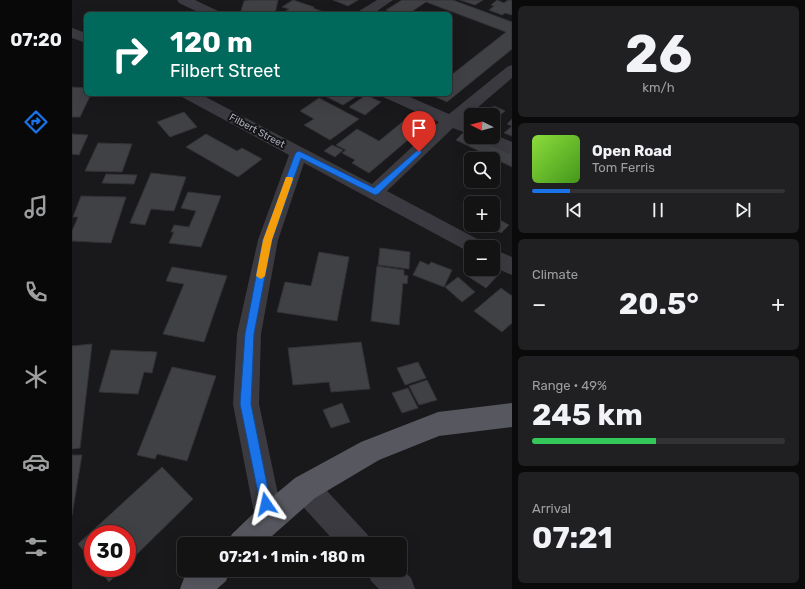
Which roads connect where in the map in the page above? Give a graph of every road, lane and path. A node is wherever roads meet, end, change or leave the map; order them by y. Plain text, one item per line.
1 (386, 0) edge
2 (195, 2) edge
3 (210, 12) edge
4 (367, 12) edge
5 (512, 70) edge
6 (192, 96) edge
7 (394, 96) edge
8 (451, 121) junction
9 (464, 127) edge
10 (500, 143) edge
11 (512, 149) edge
12 (298, 154) junction
13 (375, 192) junction
14 (464, 240) edge
15 (500, 260) edge
16 (512, 267) edge
17 (512, 415) edge
18 (305, 488) junction
19 (268, 518) junction
20 (249, 537) edge
21 (350, 537) edge
22 (208, 577) edge
23 (389, 577) edge
24 (195, 589) edge
25 (400, 589) edge

1 - 4 street
2 - 3 street
5 - 8 street
6 - 12 street, Filbert Street
7 - 8 street
8 - 9 street
8 - 13 street
10 - 11 street
12 - 13 street, Filbert Street
12 - 19 street
13 - 14 street, Filbert Street
15 - 16 street
17 - 18 main road
18 - 19 main road
18 - 21 street
19 - 20 main road
22 - 24 main road
23 - 25 street

